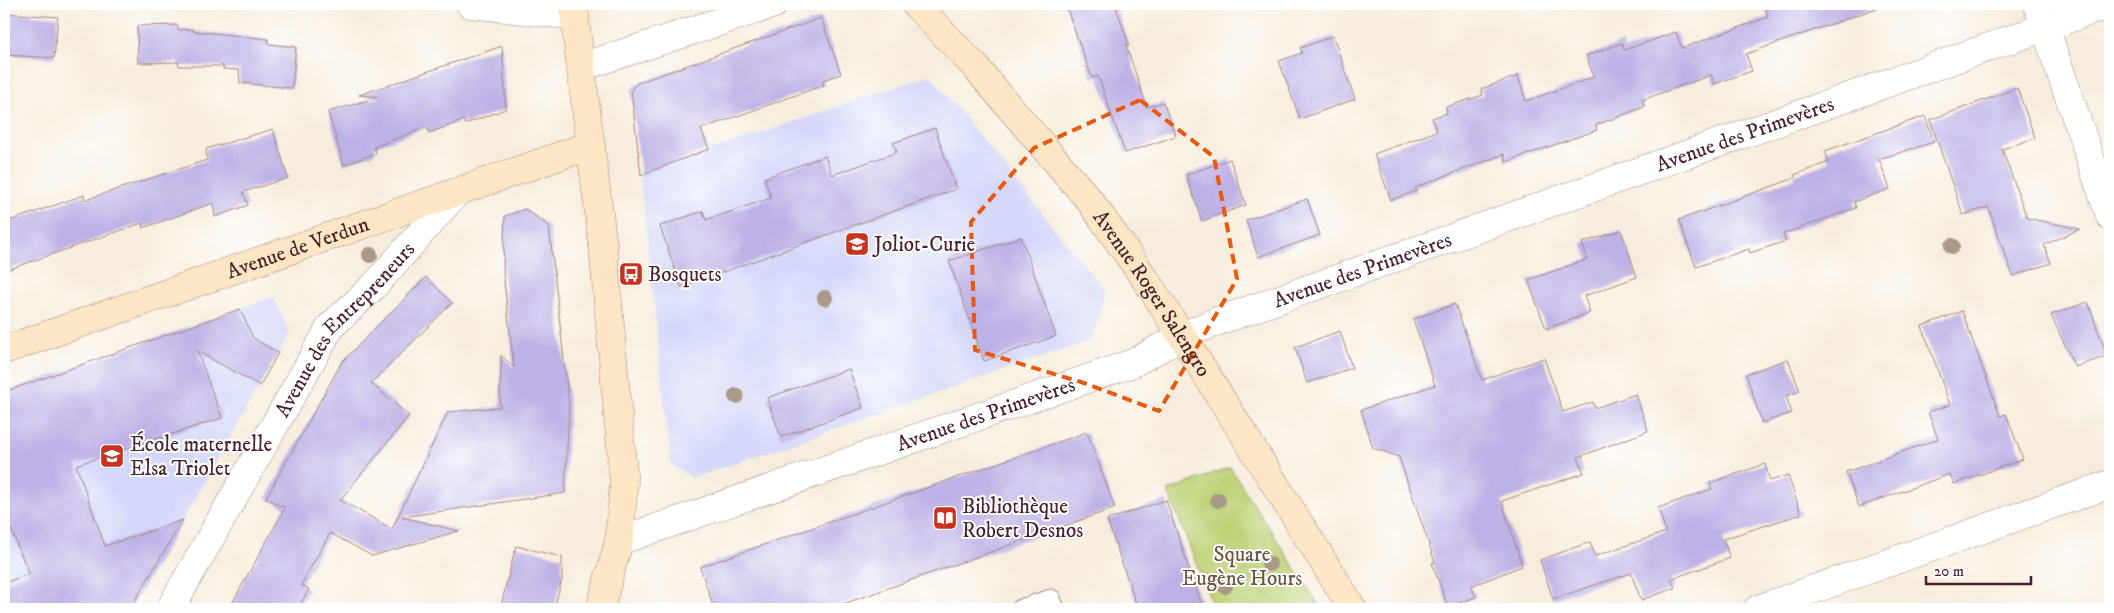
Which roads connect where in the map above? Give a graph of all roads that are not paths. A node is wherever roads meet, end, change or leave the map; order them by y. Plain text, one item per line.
1 (470, 4) edge
2 (774, 4) edge
3 (915, 4) edge
4 (2110, 4) edge
5 (574, 10) edge
6 (2041, 16) edge
7 (581, 67) junction
8 (591, 145) junction
9 (458, 191) junction
10 (2110, 216) edge
11 (1182, 336) junction
12 (4, 350) edge
13 (2110, 484) edge
14 (619, 541) junction
15 (170, 609) edge
16 (600, 609) edge
17 (1021, 609) edge
18 (1055, 609) edge
19 (1353, 609) edge
20 (1758, 609) edge

1 - 5 street
2 - 7 street
3 - 11 street, Avenue Roger Salengro
4 - 6 street, Avenue des Primevères
5 - 7 street
6 - 10 street
6 - 11 street, Avenue des Primevères
7 - 8 street
8 - 9 street, Avenue de Verdun
8 - 14 street
9 - 12 street, Avenue de Verdun
9 - 15 street, Avenue des Entrepreneurs
11 - 14 street, Avenue des Primevères
11 - 19 street, Avenue Roger Salengro
13 - 20 street
14 - 16 street
17 - 18 lane

